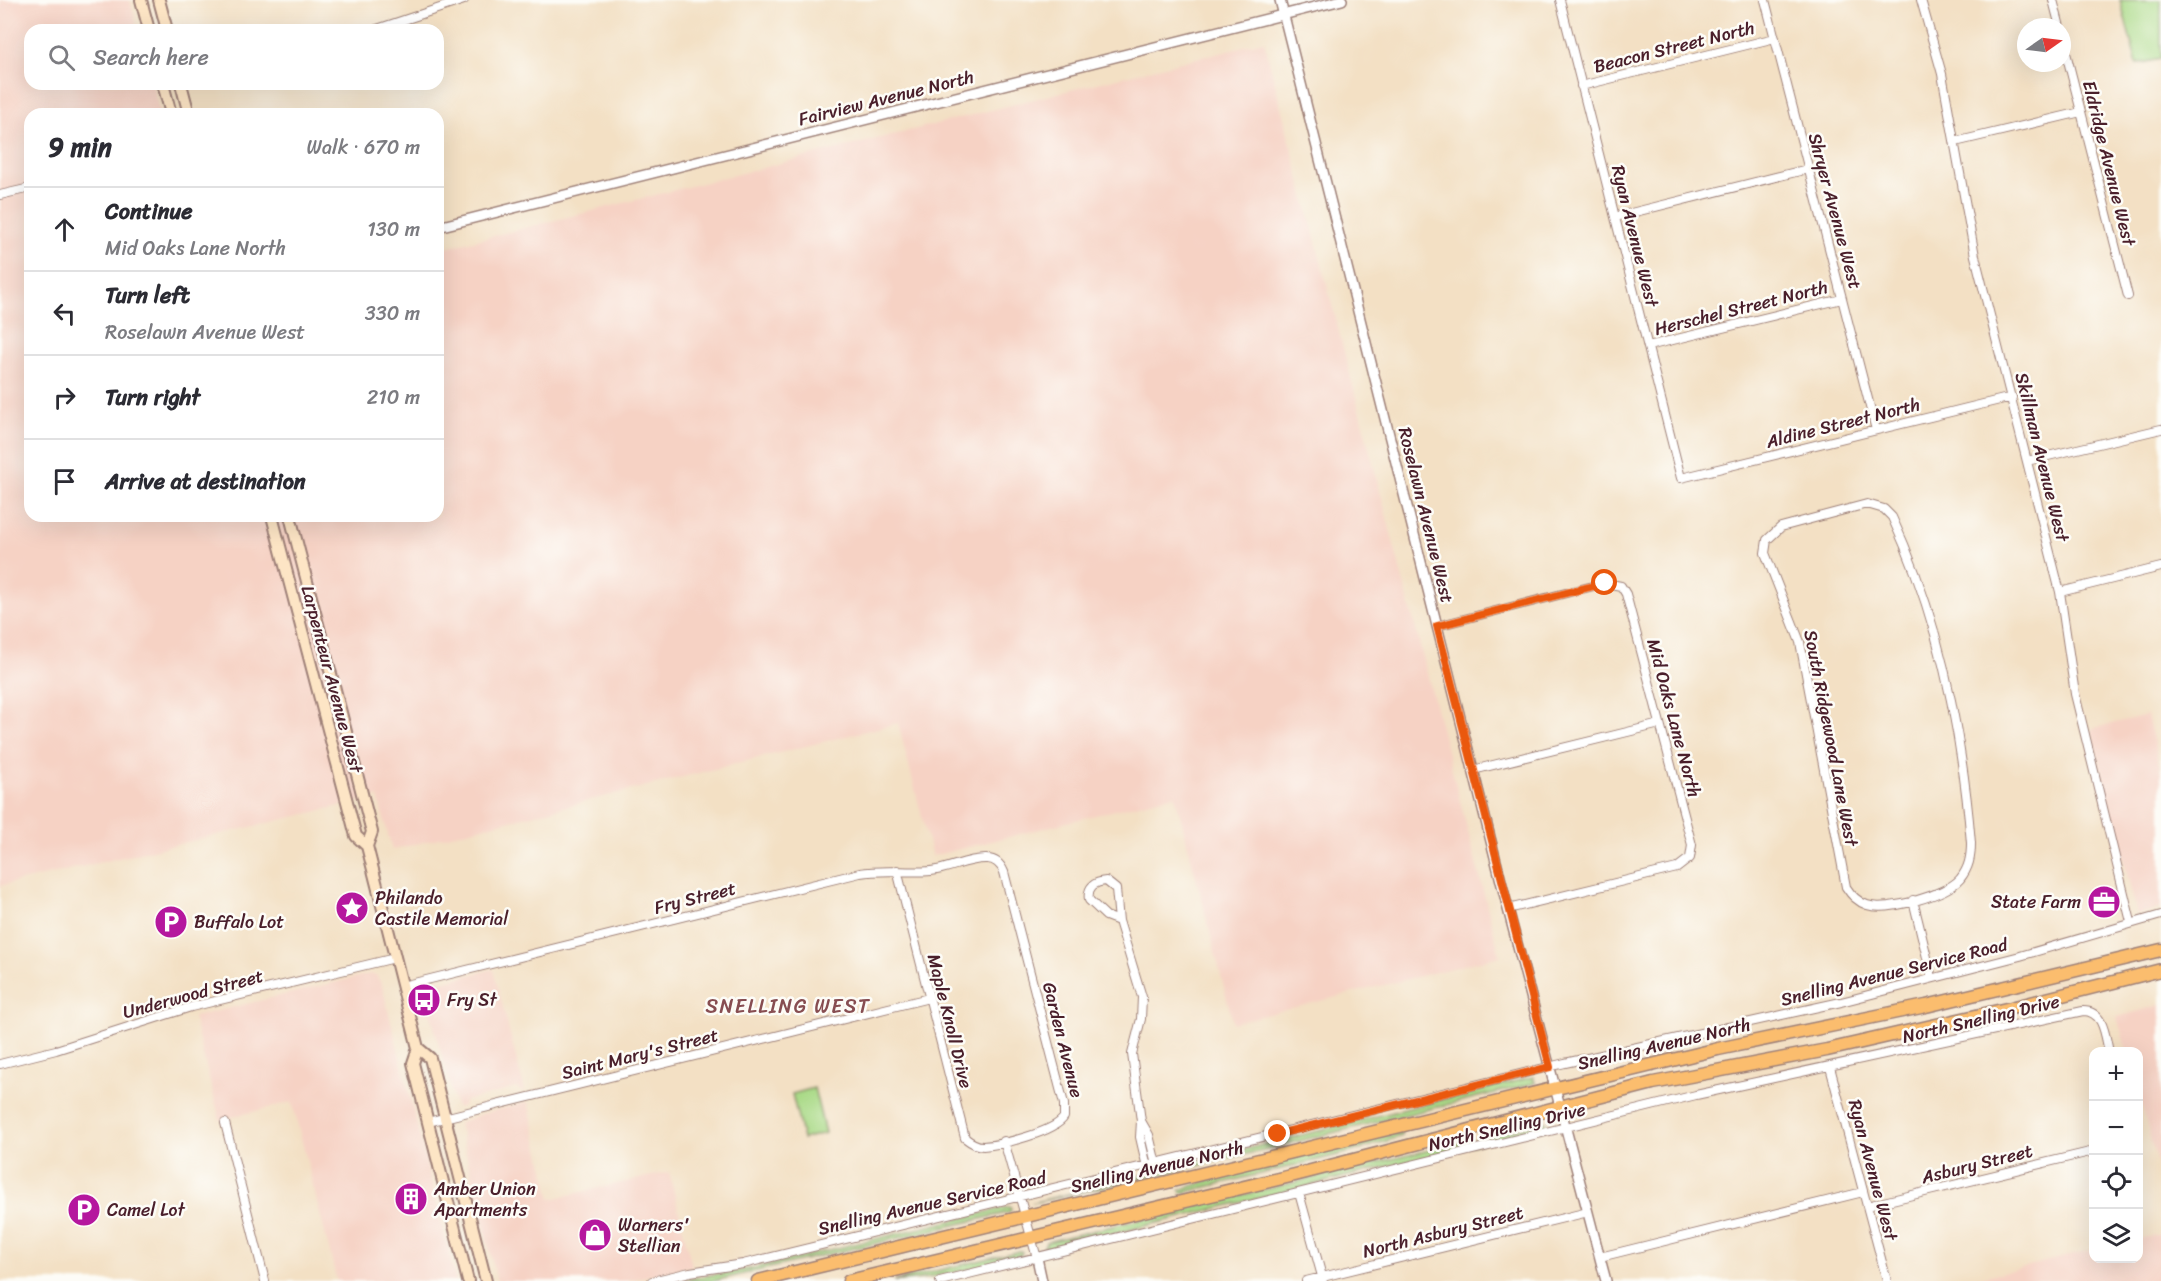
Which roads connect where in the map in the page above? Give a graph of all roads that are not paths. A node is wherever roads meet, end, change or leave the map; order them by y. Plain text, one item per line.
1 (141, 0) edge
2 (159, 0) edge
3 (464, 0) edge
4 (1280, 0) edge
5 (1342, 0) edge
6 (1560, 0) edge
7 (1765, 0) edge
8 (1921, 0) edge
9 (2053, 0) edge
10 (1284, 15) junction
11 (2058, 18) edge
12 (147, 24) edge
13 (165, 24) edge
14 (392, 24) edge
15 (1775, 38) junction
16 (2071, 72) edge
17 (1581, 86) junction
18 (165, 90) edge
19 (183, 90) edge
20 (169, 108) edge
21 (187, 108) edge
22 (2081, 112) junction
23 (1955, 142) junction
24 (1808, 169) junction
25 (24, 189) edge
26 (0, 195) edge
27 (1614, 217) junction
28 (444, 225) edge
29 (2128, 296) dead end
30 (1842, 299) junction
31 (1647, 346) junction
32 (2012, 396) junction
33 (2161, 429) edge
34 (1876, 430) junction
35 (2027, 461) junction
36 (1681, 478) joint
37 (274, 522) edge
38 (292, 522) edge
39 (2161, 567) edge
40 (306, 576) junction
41 (288, 580) junction
42 (2060, 592) junction
43 (1437, 626) junction
44 (1660, 724) junction
45 (1473, 770) junction
46 (367, 846) junction
47 (996, 861) joint
48 (897, 870) junction
49 (1913, 900) junction
50 (1508, 909) junction
51 (2161, 915) edge
52 (1119, 921) junction
53 (2131, 922) junction
54 (2161, 950) edge
55 (395, 958) junction
56 (2161, 970) edge
57 (1932, 978) junction
58 (402, 986) junction
59 (929, 998) junction
60 (2108, 1047) edge
61 (418, 1048) junction
62 (0, 1064) edge
63 (1550, 1067) junction
64 (1830, 1067) junction
65 (1555, 1088) junction
66 (1560, 1107) junction
67 (445, 1118) junction
68 (1142, 1121) junction
69 (428, 1122) junction
70 (225, 1123) dead end
71 (1566, 1129) junction
72 (1004, 1141) junction
73 (2089, 1152) edge
74 (1156, 1164) junction
75 (1147, 1167) junction
76 (1863, 1192) junction
77 (1299, 1193) junction
78 (1019, 1198) junction
79 (1867, 1206) junction
80 (1588, 1212) junction
81 (1024, 1217) junction
82 (1029, 1237) junction
83 (1600, 1257) junction
84 (1037, 1258) junction
85 (1323, 1279) edge
86 (265, 1281) edge
87 (468, 1281) edge
88 (486, 1281) edge
89 (652, 1281) edge
90 (758, 1281) edge
91 (849, 1281) edge
92 (940, 1281) edge
93 (1042, 1281) edge
94 (1306, 1281) edge
95 (1606, 1281) edge
96 (1887, 1281) edge

1 - 12 main road
2 - 13 main road
3 - 14 street
4 - 10 street, Roselawn Avenue West
5 - 10 street, Fairview Avenue North
6 - 17 street, Ryan Avenue West
7 - 15 street, Shryer Avenue West
8 - 23 street, Skillman Avenue West
9 - 11 street
10 - 28 street, Fairview Avenue North
10 - 43 street, Roselawn Avenue West
15 - 17 street, Beacon Street North
15 - 24 street, Shryer Avenue West
16 - 22 street, Eldridge Avenue West
17 - 27 street, Ryan Avenue West
18 - 20 main road
19 - 21 main road
22 - 23 street
22 - 29 street, Eldridge Avenue West
23 - 32 street, Skillman Avenue West
24 - 27 street
24 - 30 street, Shryer Avenue West
25 - 26 street
27 - 31 street, Ryan Avenue West
30 - 31 street, Herschel Street North
30 - 34 street, Shryer Avenue West
31 - 36 street, Ryan Avenue West
32 - 34 street, Aldine Street North
32 - 35 street, Skillman Avenue West
33 - 35 street
34 - 36 street, Aldine Street North
35 - 42 street, Skillman Avenue West
37 - 41 main road, Larpenteur Avenue West
38 - 40 main road, Larpenteur Avenue West
39 - 42 street
40 - 41 main road
40 - 46 main road, Larpenteur Avenue West
41 - 46 main road, Larpenteur Avenue West
42 - 53 street, Skillman Avenue West
43 - 44 street, Mid Oaks Lane North
43 - 45 street, Roselawn Avenue West
44 - 45 street
44 - 50 street, Mid Oaks Lane North
45 - 50 street, Roselawn Avenue West
46 - 55 main road, Larpenteur Avenue West
47 - 48 street, Fry Street
47 - 72 street, Garden Avenue
48 - 58 street, Fry Street
48 - 59 street, Maple Knoll Drive
49 - 49 street, South Ridgewood Lane West
49 - 57 street
50 - 63 street, Roselawn Avenue West
51 - 53 street, Snelling Avenue Service Road
52 - 52 street
52 - 68 street
53 - 57 street, Snelling Avenue Service Road
54 - 65 main road, Snelling Avenue North
55 - 58 main road, Larpenteur Avenue West
55 - 62 street, Underwood Street
56 - 66 main road, Snelling Avenue North
57 - 63 street, Snelling Avenue Service Road
58 - 61 main road, Larpenteur Avenue West
59 - 67 street, Saint Mary's Street
59 - 72 street, Maple Knoll Drive
60 - 64 street, North Snelling Drive
61 - 67 main road, Larpenteur Avenue West
61 - 69 main road, Larpenteur Avenue West
63 - 65 street, Roselawn Avenue West
63 - 74 street, Snelling Avenue Service Road
64 - 71 street, North Snelling Drive
64 - 76 street, Ryan Avenue West
65 - 66 street, Roselawn Avenue West
65 - 81 main road, Snelling Avenue North
66 - 71 street, Roselawn Avenue West
66 - 82 main road, Snelling Avenue North
67 - 69 street, Saint Mary's Street
67 - 88 main road, Larpenteur Avenue West
68 - 74 street
68 - 75 street
69 - 87 main road, Larpenteur Avenue West
70 - 86 street
71 - 77 street, North Snelling Drive
71 - 80 street, Roselawn Avenue West
72 - 78 street
73 - 79 street, Asbury Street
74 - 75 street, Snelling Avenue Service Road
75 - 78 street, Snelling Avenue Service Road
76 - 79 street, Ryan Avenue West
76 - 83 street
77 - 84 street, North Snelling Drive
77 - 85 street
78 - 81 street
78 - 89 street, Snelling Avenue Service Road
79 - 96 street, Ryan Avenue West
80 - 83 street, Roselawn Avenue West
80 - 85 street, North Asbury Street
81 - 82 street
81 - 90 main road, Snelling Avenue North
82 - 84 street
82 - 91 main road, Snelling Avenue North
83 - 95 street, Roselawn Avenue West
84 - 92 street, North Snelling Drive
84 - 93 street
85 - 94 street, North Asbury Street

